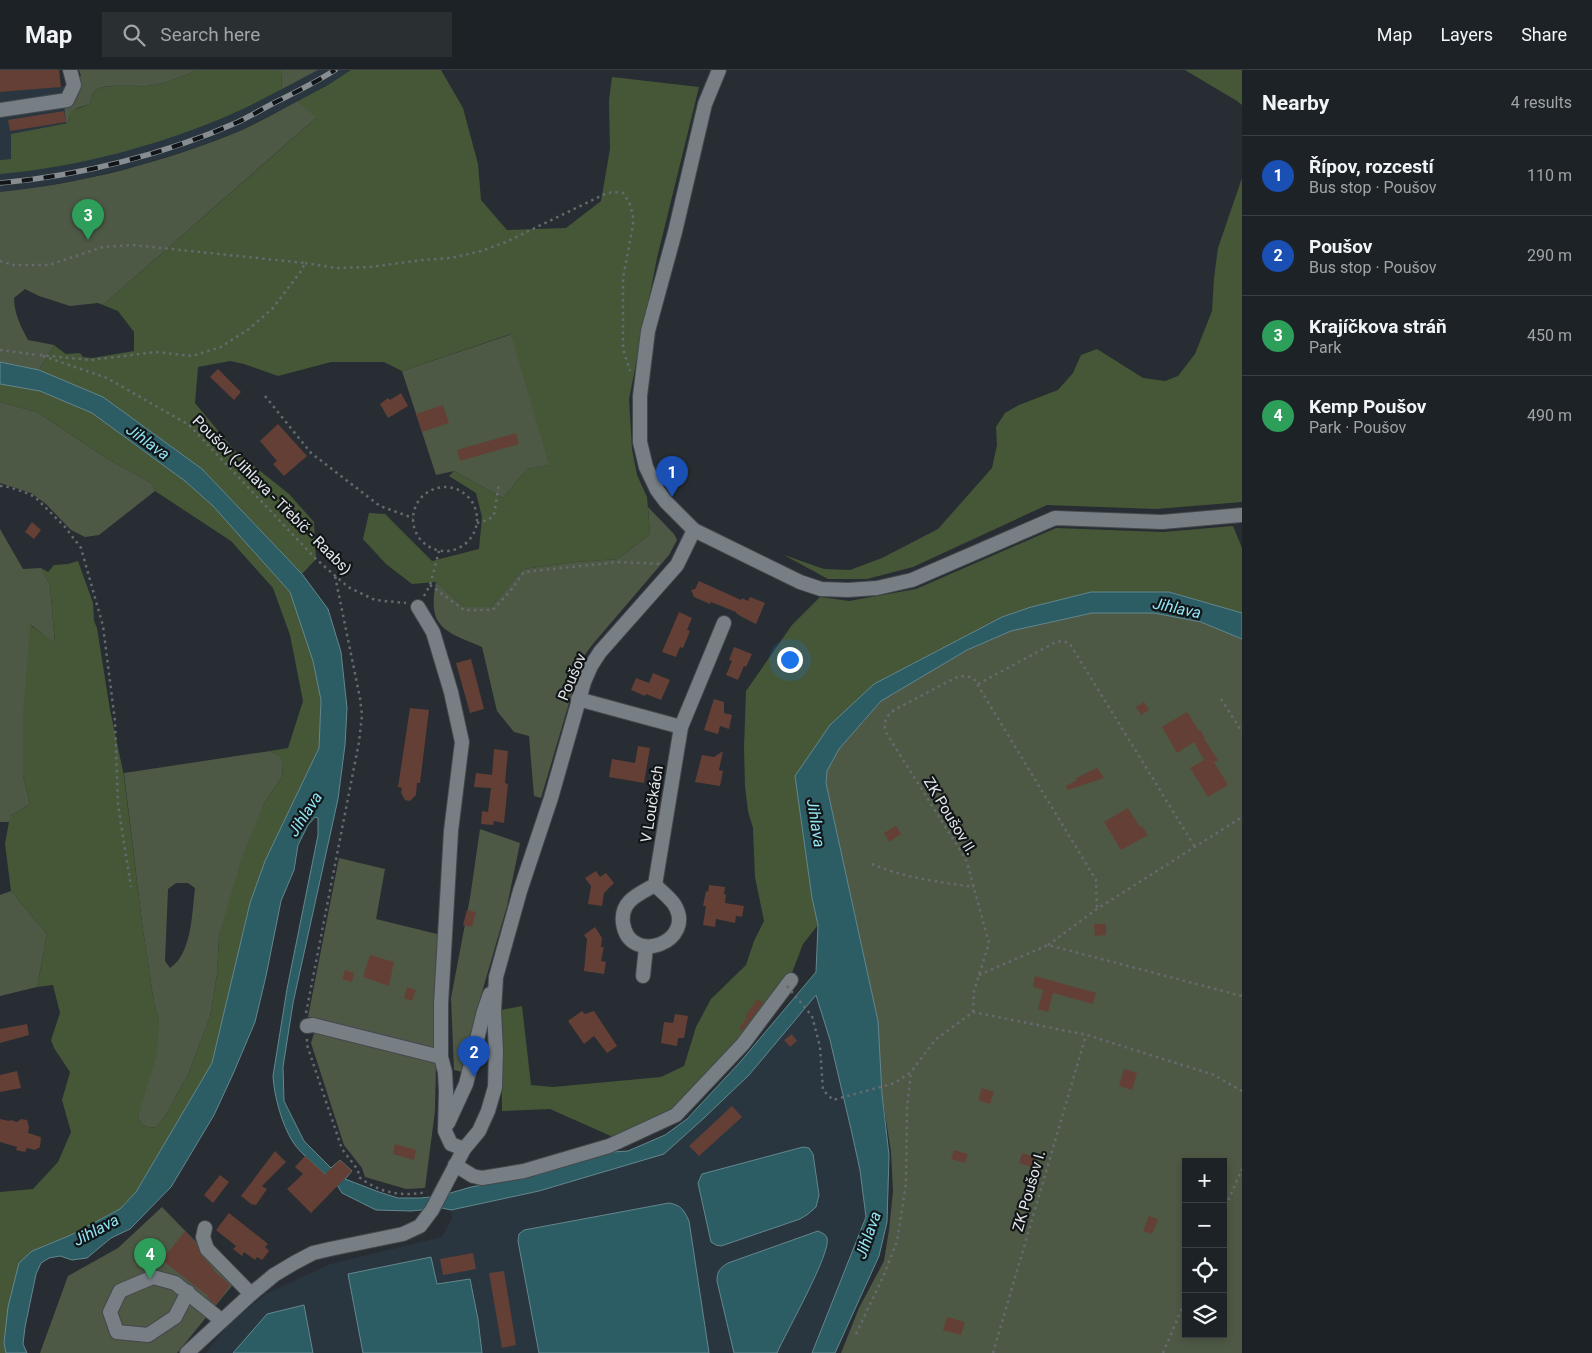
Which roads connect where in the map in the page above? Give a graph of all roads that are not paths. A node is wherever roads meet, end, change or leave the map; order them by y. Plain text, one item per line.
1 (70, 70) edge
2 (719, 70) edge
3 (1, 112) edge
4 (1242, 515) edge
5 (694, 530) junction
6 (418, 607) road end
7 (724, 623) dead end
8 (578, 699) junction
9 (681, 727) junction
10 (655, 885) junction
11 (646, 947) junction
12 (643, 976) dead end
13 (496, 977) junction
14 (789, 983) road end
15 (307, 1026) road end
16 (442, 1057) junction
17 (445, 1131) junction
18 (464, 1149) junction
19 (456, 1165) junction
20 (205, 1228) dead end
21 (188, 1292) junction
22 (251, 1294) junction
23 (221, 1320) junction
24 (187, 1353) edge

1 - 3 street
2 - 5 street
4 - 5 street
5 - 8 street, Poušov
6 - 16 street
7 - 9 street, V Loučkách
8 - 9 street
8 - 13 street, Poušov
9 - 10 street, V Loučkách
10 - 11 street
10 - 11 street
11 - 12 street
13 - 17 street
13 - 18 street, Poušov
14 - 19 street
15 - 16 street
16 - 17 street
17 - 18 street
18 - 19 street, Poušov
19 - 22 street, Poušov
20 - 22 street
21 - 21 street
21 - 23 street
22 - 23 street, Poušov
23 - 24 street, Poušov

